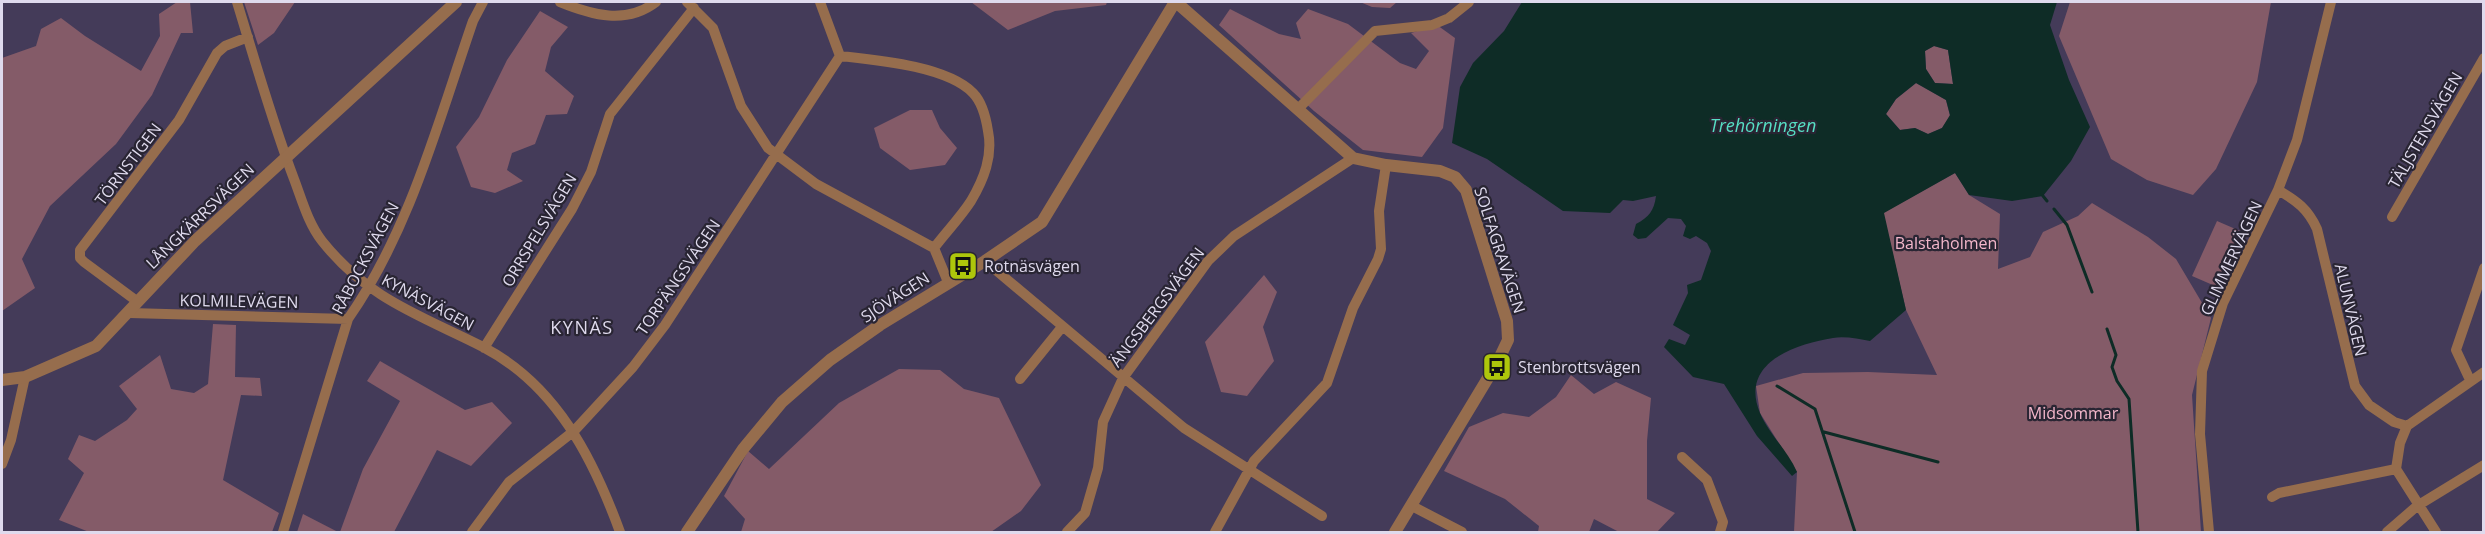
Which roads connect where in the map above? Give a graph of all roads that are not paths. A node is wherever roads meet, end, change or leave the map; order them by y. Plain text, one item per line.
1 (237, 2) edge
2 (456, 2) edge
3 (483, 2) edge
4 (560, 2) edge
5 (656, 2) edge
6 (820, 2) edge
7 (1176, 2) edge
8 (1469, 2) edge
9 (2331, 2) edge
10 (690, 5) edge
11 (248, 37) junction
12 (840, 56) junction
13 (2484, 58) edge
14 (1298, 109) junction
15 (776, 155) junction
16 (285, 157) junction
17 (1353, 158) junction
18 (1386, 165) junction
19 (2278, 190) junction
20 (2392, 217) dead end
21 (934, 248) junction
22 (986, 261) junction
23 (2484, 268) edge
24 (948, 282) junction
25 (369, 287) junction
26 (138, 302) junction
27 (130, 313) junction
28 (348, 319) junction
29 (1062, 327) junction
30 (484, 348) junction
31 (2484, 372) edge
32 (25, 377) junction
33 (1123, 378) junction
34 (1020, 379) dead end
35 (2, 380) edge
36 (2470, 380) junction
37 (2406, 426) junction
38 (574, 430) junction
39 (1682, 457) dead end
40 (2, 464) edge
41 (2484, 465) edge
42 (1248, 469) junction
43 (2396, 470) junction
44 (2272, 497) dead end
45 (1412, 506) junction
46 (2417, 506) junction
47 (1322, 516) dead end
48 (283, 532) edge
49 (472, 532) edge
50 (620, 532) edge
51 (687, 532) edge
52 (1067, 532) edge
53 (1215, 532) edge
54 (1395, 532) edge
55 (1462, 532) edge
56 (1720, 532) edge
57 (2209, 532) edge
58 (2387, 532) edge
59 (2436, 532) edge

1 - 11 street, KYNÄSVÄGEN
2 - 16 street, LÅNGKÄRRSVÄGEN
3 - 25 street, RÅBOCKSVÄGEN
4 - 5 street
6 - 12 street
7 - 14 street, SOLFAGRAVÄGEN
7 - 22 street, SJÖVÄGEN
8 - 14 street
9 - 19 street, GLIMMERVÄGEN
10 - 15 street
10 - 30 street, ORRSPELSVÄGEN
11 - 16 street, KYNÄSVÄGEN
11 - 26 street, TÖRNSTIGEN
12 - 15 street, TORPÄNGSVÄGEN
12 - 21 street
13 - 20 street, TÄLJSTENSVÄGEN
14 - 17 street, SOLFAGRAVÄGEN
15 - 21 street
15 - 38 street, TORPÄNGSVÄGEN
16 - 25 street, KYNÄSVÄGEN
16 - 26 street, LÅNGKÄRRSVÄGEN
17 - 18 street, SOLFAGRAVÄGEN
17 - 33 street, ÄNGSBERGSVÄGEN
18 - 42 street
18 - 45 street, SOLFAGRAVÄGEN
19 - 37 street, ALUNVÄGEN
19 - 57 street, GLIMMERVÄGEN
21 - 24 street
22 - 24 street, SJÖVÄGEN
22 - 29 street
23 - 36 street
24 - 51 street, SJÖVÄGEN
25 - 28 street, RÅBOCKSVÄGEN
25 - 30 street, KYNÄSVÄGEN
26 - 27 street, LÅNGKÄRRSVÄGEN
27 - 28 street, KOLMILEVÄGEN
27 - 32 street, LÅNGKÄRRSVÄGEN
28 - 48 street, RÅBOCKSVÄGEN
29 - 33 street
29 - 34 street
30 - 38 street, KYNÄSVÄGEN
31 - 36 street
32 - 35 street, LÅNGKÄRRSVÄGEN
32 - 40 street
33 - 42 street
33 - 52 street, ÄNGSBERGSVÄGEN
36 - 37 street
37 - 43 street
38 - 49 street, TORPÄNGSVÄGEN
38 - 50 street, KYNÄSVÄGEN
39 - 56 street
41 - 46 street
42 - 47 street
42 - 53 street
43 - 44 street
43 - 46 street
45 - 54 street, SOLFAGRAVÄGEN
45 - 55 street
46 - 58 street
46 - 59 street

